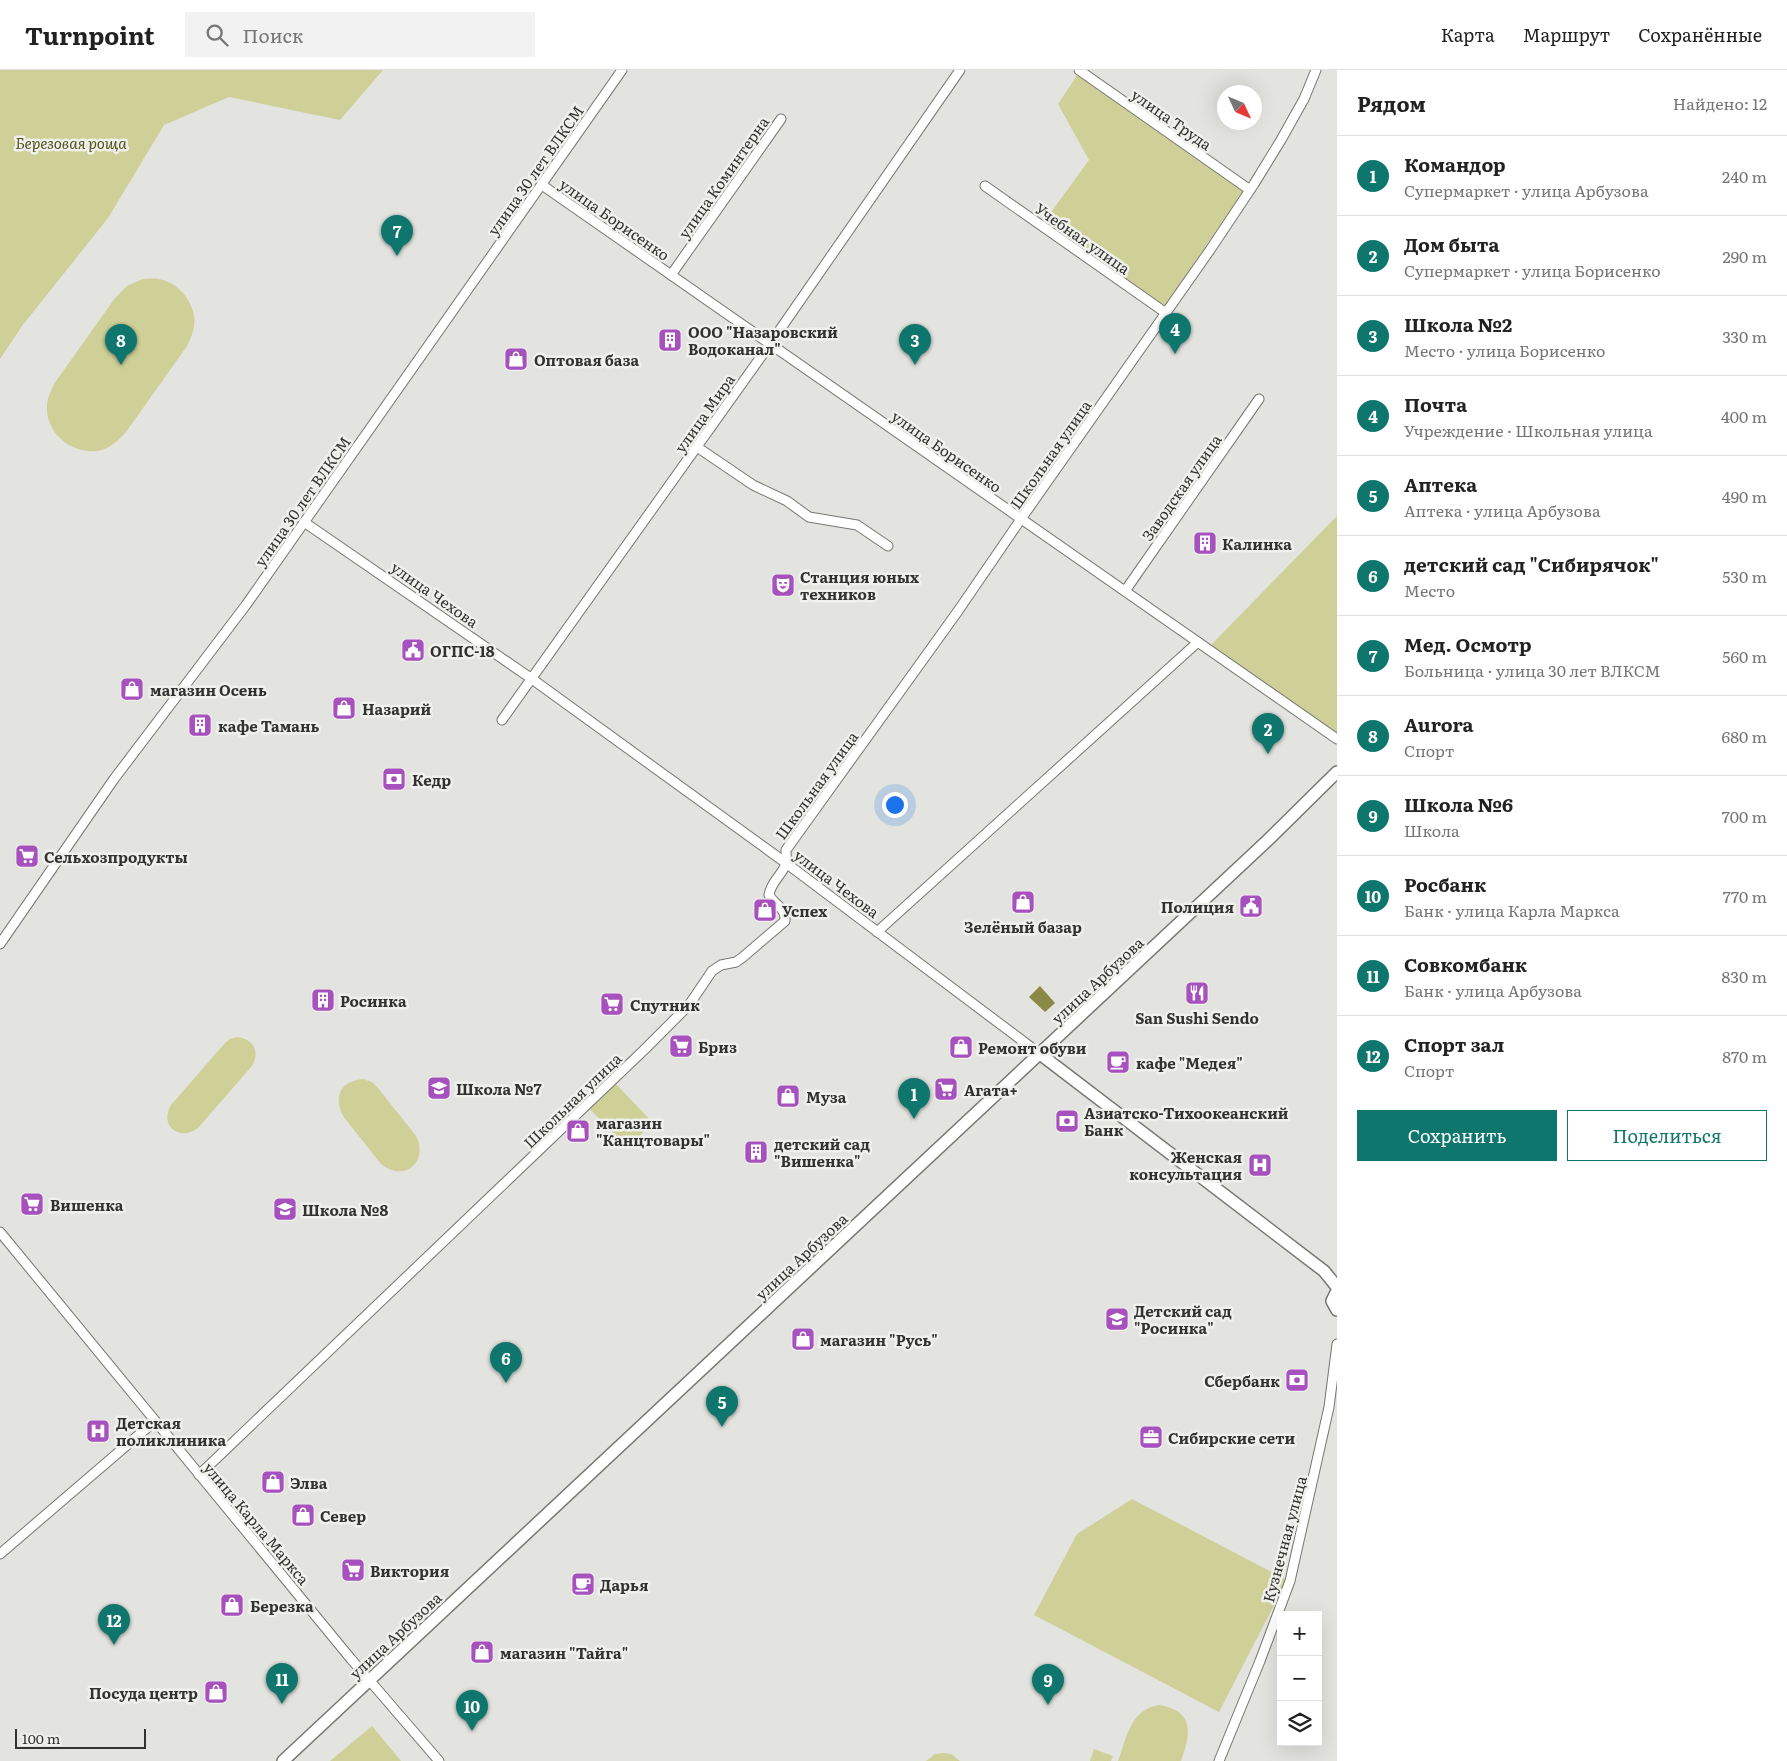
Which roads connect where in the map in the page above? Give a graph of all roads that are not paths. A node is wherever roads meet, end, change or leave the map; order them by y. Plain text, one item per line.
1 (622, 70) edge
2 (960, 70) edge
3 (1079, 70) edge
4 (1316, 70) edge
5 (781, 118) dead end
6 (542, 185) junction
7 (985, 186) dead end
8 (1250, 190) junction
9 (671, 275) junction
10 (1166, 313) junction
11 (770, 344) junction
12 (1260, 399) dead end
13 (696, 448) junction
14 (1021, 519) junction
15 (304, 522) junction
16 (888, 546) dead end
17 (1125, 591) junction
18 (1198, 642) junction
19 (532, 679) junction
20 (502, 720) dead end
21 (1337, 739) edge
22 (1337, 772) edge
23 (786, 863) junction
24 (877, 932) junction
25 (0, 944) edge
26 (1040, 1054) junction
27 (0, 1232) edge
28 (1337, 1289) edge
29 (1337, 1310) edge
30 (1337, 1344) edge
31 (155, 1421) junction
32 (199, 1475) junction
33 (0, 1554) edge
34 (370, 1680) junction
35 (283, 1761) edge
36 (439, 1761) edge
37 (1219, 1761) edge

1 - 6 street, улица 30 лет ВЛКСМ
2 - 11 street, улица Мира
3 - 8 street, улица Труда
4 - 8 street, Школьная улица
5 - 9 street, улица Коминтерна
6 - 9 street, улица Борисенко
6 - 15 street, улица 30 лет ВЛКСМ
7 - 10 street, Учебная улица
8 - 10 street, Школьная улица
9 - 11 street, улица Борисенко
10 - 14 street, Школьная улица
11 - 13 street, улица Мира
11 - 14 street, улица Борисенко
12 - 17 street, Заводская улица
13 - 16 street
13 - 19 street, улица Мира
14 - 17 street, улица Борисенко
14 - 23 street, Школьная улица
15 - 19 street, улица Чехова
15 - 25 street, улица 30 лет ВЛКСМ
17 - 18 street, улица Борисенко
18 - 21 street, улица Борисенко
18 - 24 street
19 - 20 street, улица Мира
19 - 23 street, улица Чехова
22 - 26 street, улица Арбузова
23 - 24 street, улица Чехова
23 - 32 street, Школьная улица
24 - 26 street, улица Чехова
26 - 28 street, улица Чехова
26 - 34 street, улица Арбузова
27 - 31 street, улица Карла Маркса
28 - 29 street
30 - 37 street, Кузнечная улица
31 - 32 street, улица Карла Маркса
31 - 33 street
32 - 34 street, улица Карла Маркса
34 - 35 street, улица Арбузова
34 - 36 street, улица Карла Маркса

